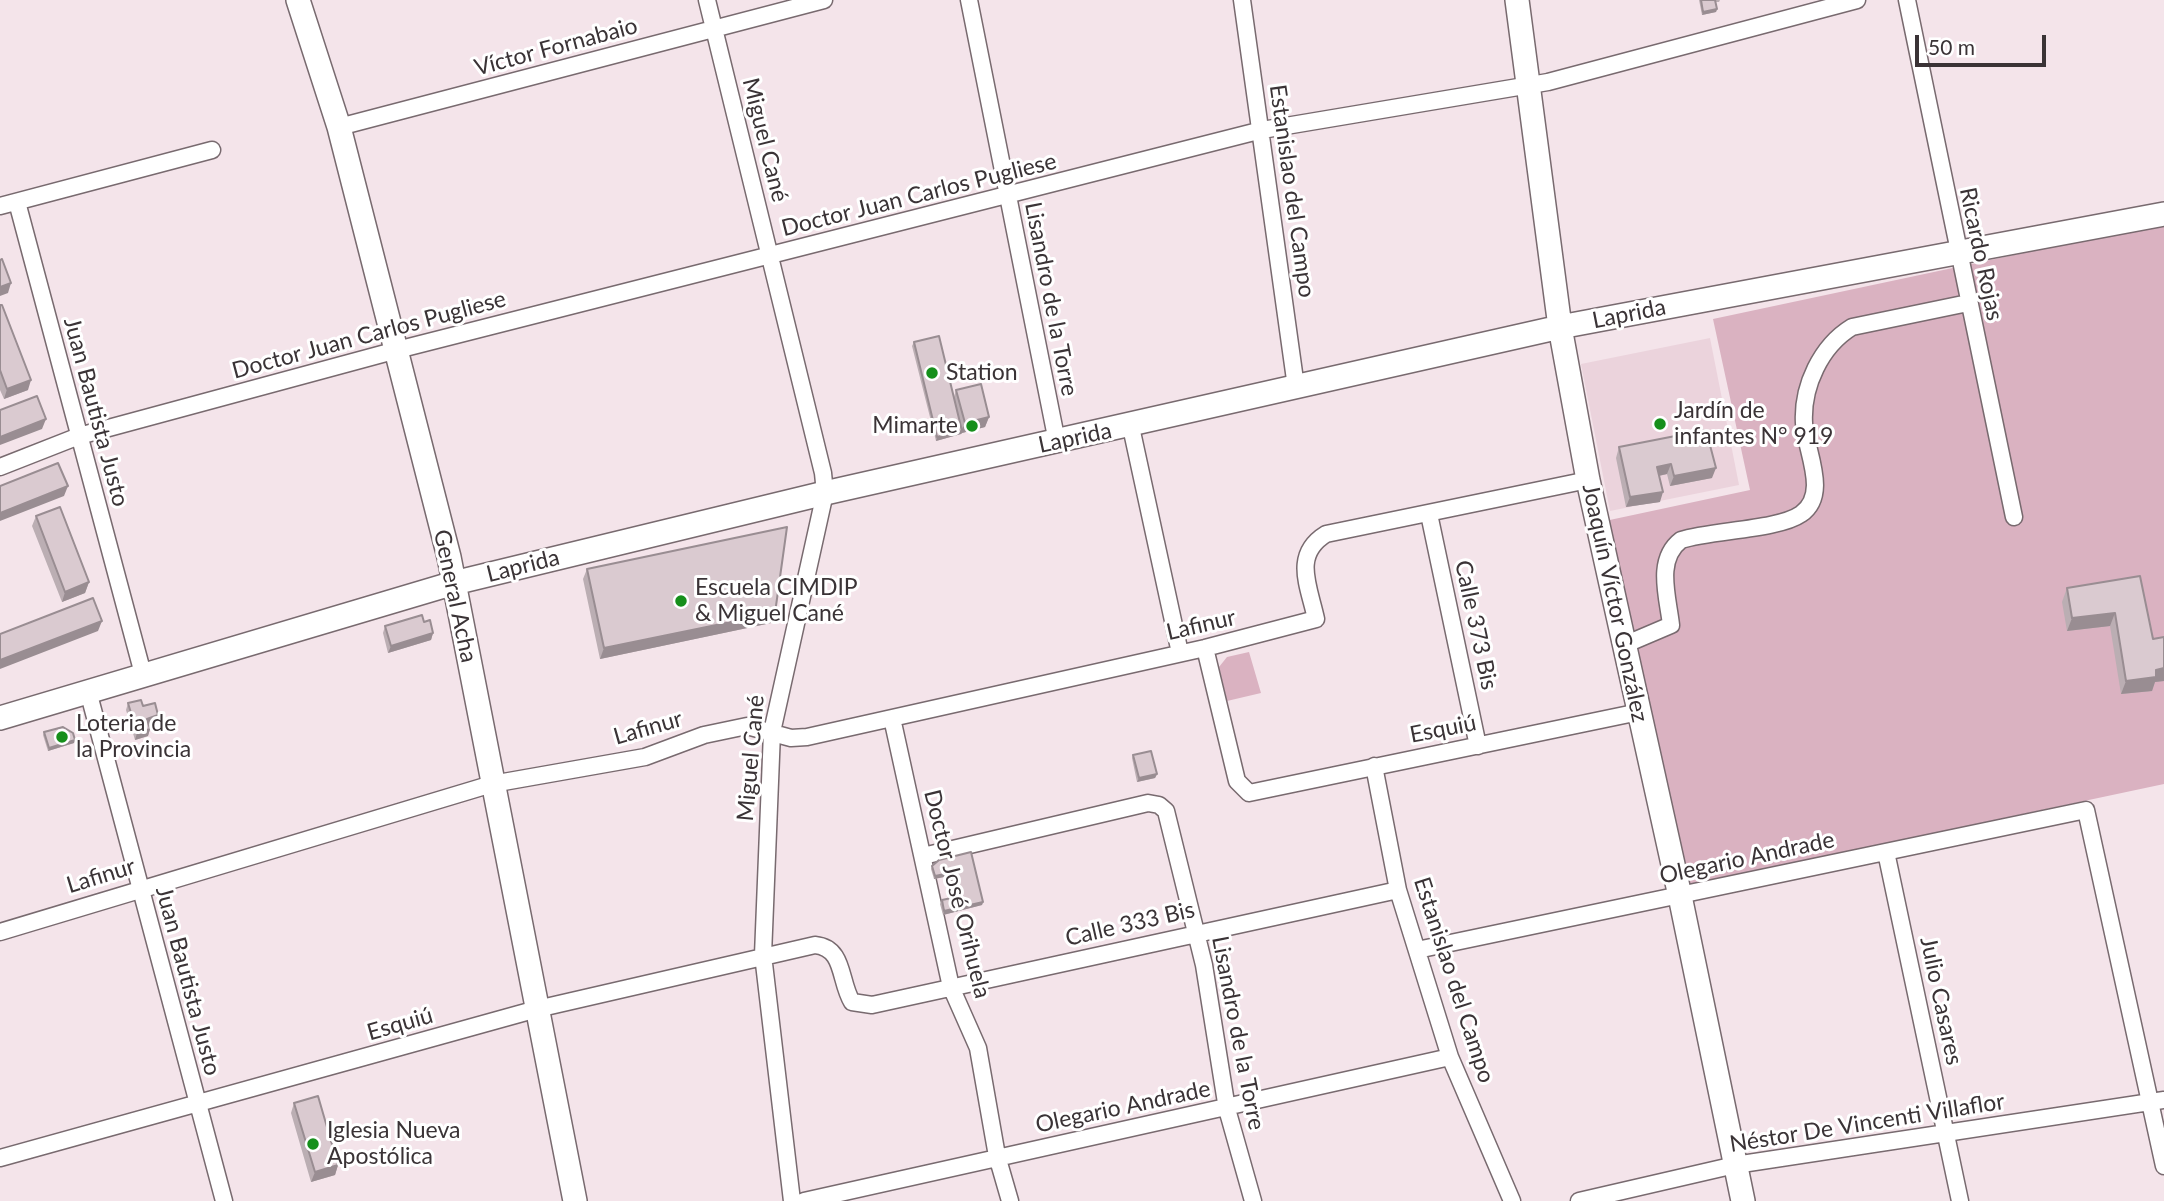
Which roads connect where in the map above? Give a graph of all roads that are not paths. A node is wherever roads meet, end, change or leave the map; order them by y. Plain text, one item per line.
1 (298, 0) edge
2 (707, 0) edge
3 (824, 0) edge
4 (969, 0) edge
5 (1242, 0) edge
6 (1517, 0) edge
7 (1857, 0) edge
8 (1907, 0) edge
9 (714, 29) junction
10 (1527, 85) junction
11 (339, 127) junction
12 (1262, 130) junction
13 (212, 150) dead end
14 (1007, 197) junction
15 (17, 202) junction
16 (0, 206) edge
17 (2164, 214) edge
18 (1957, 252) junction
19 (770, 257) junction
20 (1968, 303) junction
21 (1560, 327) junction
22 (397, 350) junction
23 (1296, 387) junction
24 (1130, 427) junction
25 (79, 436) junction
26 (1056, 442) junction
27 (0, 467) edge
28 (1588, 480) junction
29 (825, 493) junction
30 (1429, 514) junction
31 (2014, 517) dead end
32 (454, 583) junction
33 (1624, 645) junction
34 (1205, 648) junction
35 (1180, 653) junction
36 (143, 674) junction
37 (88, 691) junction
38 (1639, 712) junction
39 (0, 718) edge
40 (892, 718) junction
41 (772, 733) junction
42 (1478, 746) junction
43 (1374, 766) junction
44 (492, 784) junction
45 (1886, 852) junction
46 (923, 856) junction
47 (141, 888) junction
48 (1398, 890) junction
49 (1681, 896) junction
50 (0, 932) edge
51 (1196, 932) junction
52 (1417, 950) junction
53 (763, 955) junction
54 (951, 987) junction
55 (872, 1005) joint
56 (537, 1009) junction
57 (1450, 1057) junction
58 (2157, 1101) edge
59 (197, 1104) junction
60 (1227, 1109) junction
61 (1947, 1134) junction
62 (998, 1156) junction
63 (0, 1158) edge
64 (1735, 1165) junction
65 (2164, 1166) edge
66 (224, 1201) edge
67 (575, 1201) edge
68 (792, 1201) edge
69 (804, 1201) edge
70 (1010, 1201) edge
71 (1253, 1201) edge
72 (1512, 1201) edge
73 (1579, 1201) edge
74 (1743, 1201) edge
75 (1960, 1201) edge

1 - 11 street, General Acha
2 - 9 street, Miguel Cané
3 - 9 street, Víctor Fornabaio
4 - 14 street, Lisandro de la Torre
5 - 12 street, Estanislao del Campo
6 - 10 street, Joaquín Víctor González
7 - 10 street, Doctor Juan Carlos Pugliese
8 - 18 street, Ricardo Rojas
9 - 11 street, Víctor Fornabaio
9 - 19 street, Miguel Cané
10 - 12 street, Doctor Juan Carlos Pugliese
10 - 21 street, Joaquín Víctor González
11 - 22 street, General Acha
12 - 14 street, Doctor Juan Carlos Pugliese
12 - 23 street, Estanislao del Campo
13 - 15 street
14 - 19 street, Doctor Juan Carlos Pugliese
14 - 26 street, Lisandro de la Torre
15 - 16 street
15 - 25 street, Juan Bautista Justo
17 - 18 street, Laprida
18 - 20 street, Ricardo Rojas
18 - 21 street, Laprida
19 - 22 street, Doctor Juan Carlos Pugliese
19 - 29 street, Miguel Cané
20 - 31 street, Ricardo Rojas
20 - 33 street
21 - 23 street, Laprida
21 - 28 street, Joaquín Víctor González
22 - 25 street, Doctor Juan Carlos Pugliese
22 - 32 street, General Acha
23 - 24 street, Laprida
24 - 26 street, Laprida
24 - 35 street
25 - 27 street, Doctor Juan Carlos Pugliese
25 - 36 street, Juan Bautista Justo
26 - 29 street, Laprida
28 - 30 street
28 - 33 street, Joaquín Víctor González
29 - 32 street, Laprida
29 - 41 street, Miguel Cané
30 - 34 street, Lafinur
30 - 42 street, Calle 373 Bis
32 - 36 street, Laprida
32 - 44 street, General Acha
33 - 38 street, Joaquín Víctor González
34 - 35 street, Lafinur
34 - 43 street, Esquiú
35 - 40 street, Lafinur
36 - 37 street, Laprida
37 - 39 street, Laprida
37 - 47 street, Juan Bautista Justo
38 - 42 street, Esquiú
38 - 49 street, Joaquín Víctor González
40 - 41 street, Lafinur
40 - 46 street, Doctor José Orihuela
41 - 44 street, Lafinur
41 - 53 street, Miguel Cané
42 - 43 street, Esquiú
43 - 48 street, Estanislao del Campo
44 - 47 street, Lafinur
44 - 56 street, General Acha
45 - 49 street, Olegario Andrade
45 - 58 street, Olegario Andrade
45 - 61 street, Julio Casares
46 - 51 street, Lisandro de la Torre
46 - 54 street, Doctor José Orihuela
47 - 50 street, Lafinur
47 - 59 street, Juan Bautista Justo
48 - 51 street, Calle 333 Bis
48 - 52 street, Estanislao del Campo
49 - 52 street, Olegario Andrade
49 - 64 street, Joaquín Víctor González
51 - 54 street, Calle 333 Bis
51 - 60 street, Lisandro de la Torre
52 - 57 street, Estanislao del Campo
53 - 55 street, Esquiú
53 - 56 street, Esquiú
53 - 68 street, Miguel Cané
54 - 55 street, Calle 333 Bis
54 - 62 street, Doctor José Orihuela
56 - 59 street, Esquiú
56 - 67 street, General Acha
57 - 60 street, Olegario Andrade
57 - 72 street, Estanislao del Campo
58 - 61 street, Néstor De Vincenti Villaflor
58 - 65 street
59 - 63 street, Esquiú
59 - 66 street, Juan Bautista Justo
60 - 62 street, Olegario Andrade
60 - 71 street, Lisandro de la Torre
61 - 64 street, Néstor De Vincenti Villaflor
61 - 75 street, Julio Casares
62 - 69 street, Olegario Andrade
62 - 70 street, Doctor José Orihuela
64 - 73 street, Néstor De Vincenti Villaflor
64 - 74 street, Joaquín Víctor González

